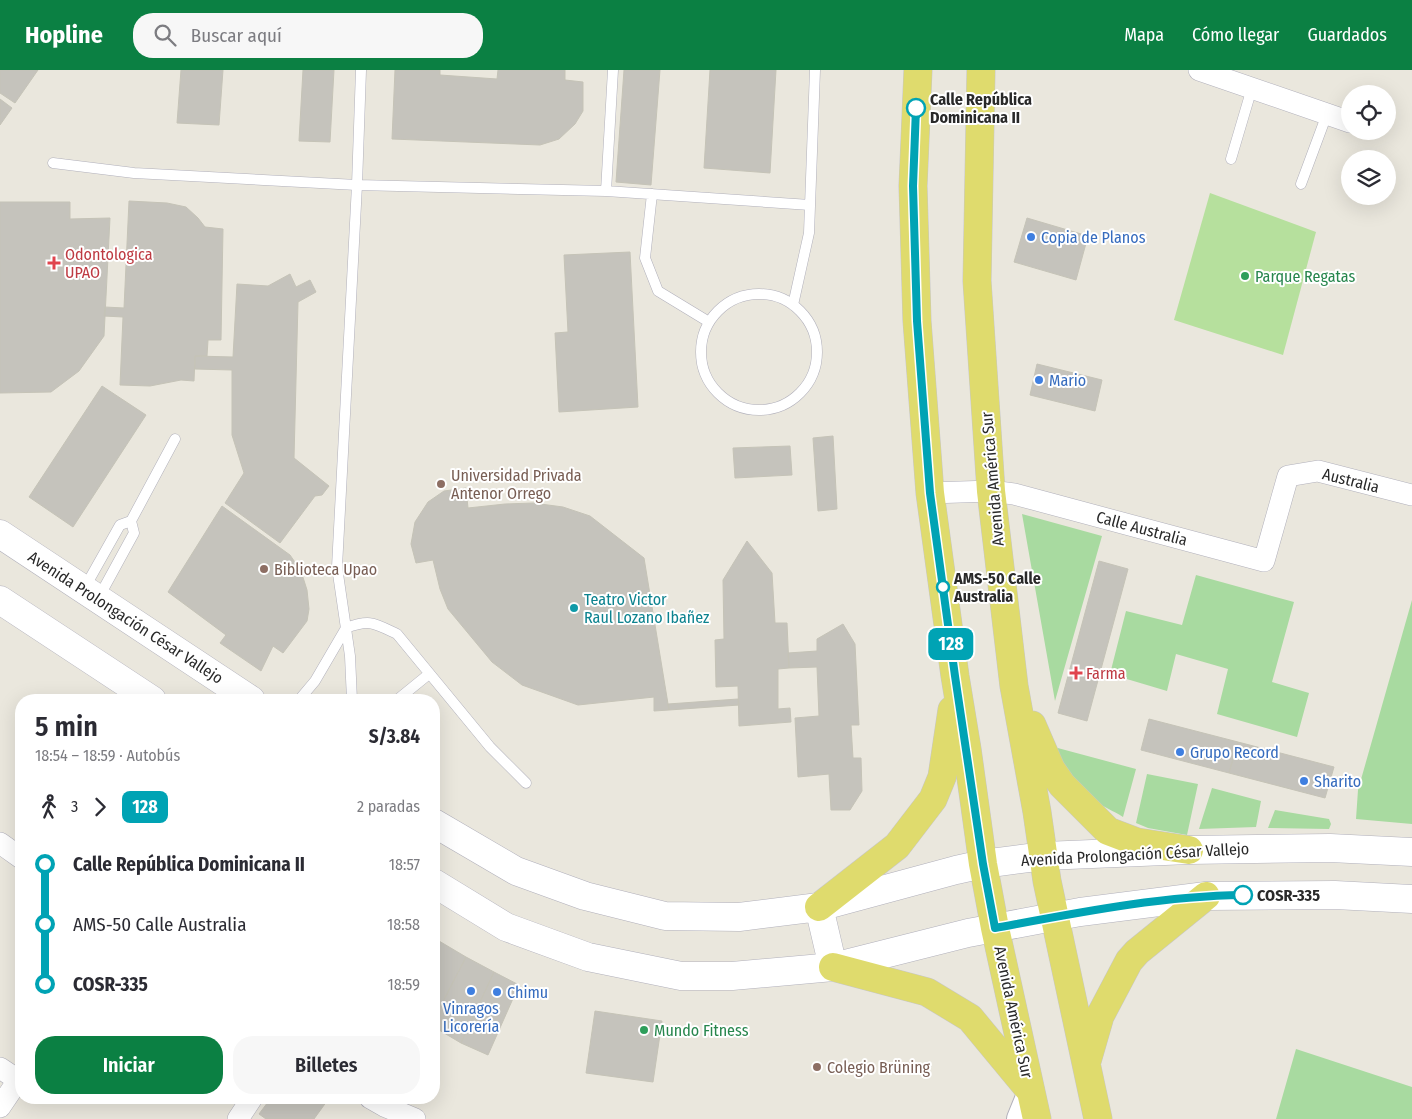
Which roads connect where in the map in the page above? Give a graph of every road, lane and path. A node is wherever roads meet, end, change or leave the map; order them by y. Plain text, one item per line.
1 (361, 70) edge
2 (613, 70) edge
3 (815, 70) edge
4 (918, 70) edge
5 (981, 70) edge
6 (1199, 70) edge
7 (1252, 88) junction
8 (1327, 114) junction
9 (1341, 119) edge
10 (1231, 160) dead end
11 (53, 163) dead end
12 (1301, 184) dead end
13 (357, 185) junction
14 (606, 191) junction
15 (652, 194) junction
16 (810, 205) junction
17 (793, 305) junction
18 (709, 322) junction
19 (175, 438) dead end
20 (1288, 476) joint
21 (991, 491) junction
22 (930, 493) junction
23 (1412, 495) edge
24 (131, 521) junction
25 (0, 534) edge
26 (91, 594) junction
27 (0, 600) edge
28 (346, 628) junction
29 (430, 674) junction
30 (955, 676) junction
31 (1014, 686) junction
32 (143, 694) edge
33 (242, 694) edge
34 (305, 694) edge
35 (352, 694) edge
36 (405, 694) edge
37 (526, 783) dead end
38 (440, 827) edge
39 (0, 843) edge
40 (1189, 850) junction
41 (1412, 852) edge
42 (15, 854) edge
43 (1044, 856) junction
44 (983, 864) junction
45 (440, 888) edge
46 (1206, 896) junction
47 (1412, 899) edge
48 (819, 907) junction
49 (1054, 917) junction
50 (995, 928) junction
51 (833, 967) junction
52 (1086, 1065) junction
53 (0, 1068) edge
54 (15, 1076) edge
55 (15, 1085) edge
56 (1031, 1092) junction
57 (248, 1104) edge
58 (380, 1104) edge
59 (0, 1107) edge
60 (238, 1119) edge
61 (415, 1119) edge
62 (1020, 1119) edge
63 (1037, 1119) edge
64 (1098, 1119) edge

1 - 13 lane
2 - 14 lane
3 - 16 lane
4 - 22 main road, Avenida América Sur
5 - 21 main road, Avenida América Sur
6 - 7 street
7 - 8 street
7 - 10 lane
8 - 9 street
8 - 12 lane
11 - 13 lane
13 - 14 lane
13 - 28 lane
14 - 15 lane
15 - 16 lane
15 - 18 lane
16 - 17 lane
17 - 18 lane
17 - 18 lane
19 - 24 lane
20 - 21 street, Calle Australia
20 - 23 street, Australia
21 - 22 street, Calle Australia
21 - 31 main road, Avenida América Sur
22 - 30 main road, Avenida América Sur
24 - 26 lane
24 - 26 lane
25 - 26 main road, Avenida Prolongación César Vallejo
26 - 33 main road, Avenida Prolongación César Vallejo
27 - 32 main road
28 - 29 lane
28 - 34 lane
28 - 35 lane
29 - 36 lane
29 - 37 lane
30 - 44 main road, Avenida América Sur
30 - 48 main road
31 - 40 main road
31 - 43 main road, Avenida América Sur
38 - 48 main road, Avenida Prolongación César Vallejo
39 - 42 street
40 - 41 main road, Avenida Prolongación César Vallejo
40 - 43 main road, Avenida Prolongación César Vallejo
43 - 44 main road, Avenida Prolongación César Vallejo
43 - 49 main road, Avenida América Sur
44 - 48 main road, Avenida Prolongación César Vallejo
44 - 50 main road, Avenida América Sur
45 - 51 main road
46 - 47 main road
46 - 49 main road
46 - 52 main road
48 - 51 main road
49 - 50 main road
49 - 52 main road, Avenida América Sur
50 - 51 main road
50 - 56 main road, Avenida América Sur
51 - 56 main road
52 - 64 main road, Avenida América Sur
53 - 54 street
55 - 59 street
56 - 62 street
56 - 63 main road, Avenida América Sur
57 - 60 street
58 - 61 street

